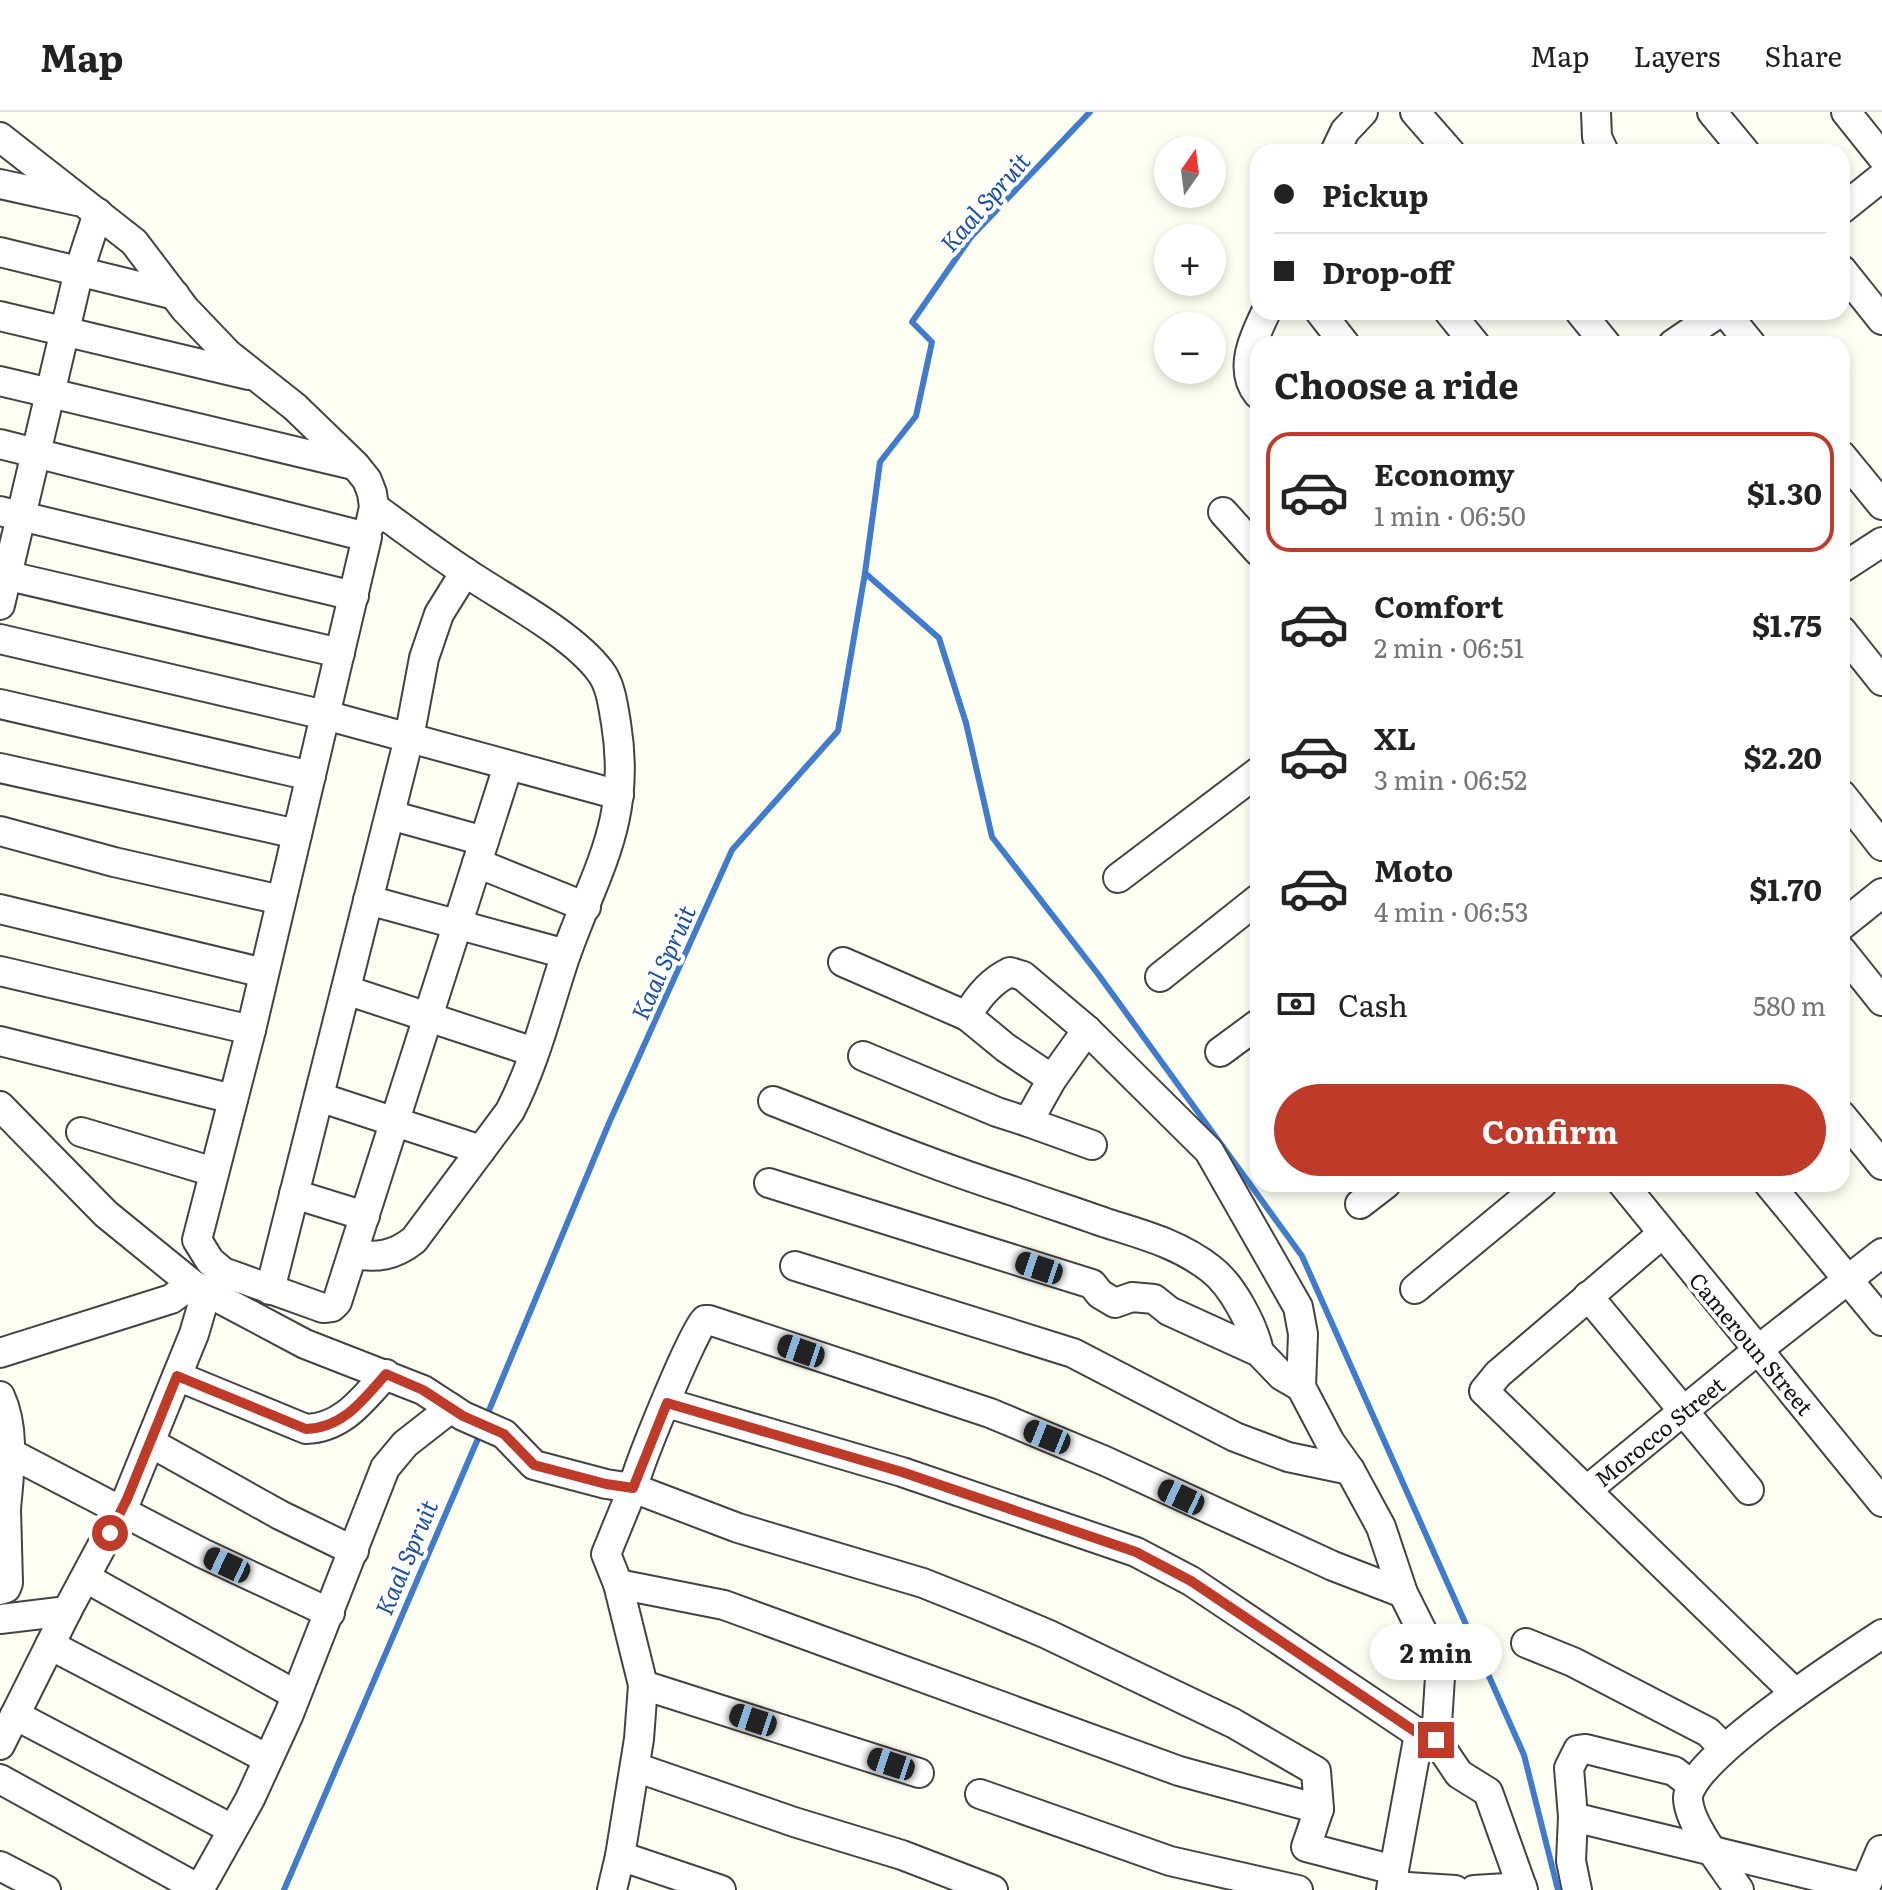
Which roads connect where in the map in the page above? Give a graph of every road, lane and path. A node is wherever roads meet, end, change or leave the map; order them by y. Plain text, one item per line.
1 (1363, 112) edge
2 (1415, 112) edge
3 (1596, 112) edge
4 (1712, 112) edge
5 (1846, 112) edge
6 (0, 137) edge
7 (1339, 144) edge
8 (1443, 144) edge
9 (1600, 144) edge
10 (1738, 144) edge
11 (1882, 157) edge
12 (1882, 177) edge
13 (0, 184) edge
14 (1850, 203) edge
15 (92, 208) junction
16 (0, 252) edge
17 (79, 271) junction
18 (1850, 280) edge
19 (175, 295) junction
20 (0, 316) edge
21 (1326, 320) edge
22 (1456, 320) edge
23 (1586, 320) edge
24 (1710, 320) edge
25 (1729, 320) edge
26 (1882, 320) edge
27 (65, 331) junction
28 (1339, 336) edge
29 (1468, 336) edge
30 (1600, 336) edge
31 (1685, 336) edge
32 (1744, 336) edge
33 (258, 377) junction
34 (0, 381) edge
35 (51, 393) junction
36 (0, 444) edge
37 (38, 453) junction
38 (355, 465) junction
39 (1850, 466) edge
40 (1882, 505) edge
41 (374, 507) junction
42 (1223, 512) dead end
43 (11, 513) edge
44 (367, 537) junction
45 (1250, 542) edge
46 (1882, 542) edge
47 (1850, 563) edge
48 (465, 572) junction
49 (4, 575) edge
50 (354, 596) junction
51 (0, 605) edge
52 (0, 639) edge
53 (1850, 641) edge
54 (340, 653) junction
55 (1882, 681) edge
56 (0, 704) edge
57 (325, 715) junction
58 (409, 738) junction
59 (508, 766) junction
60 (0, 768) edge
61 (311, 776) junction
62 (1250, 778) edge
63 (619, 795) junction
64 (1850, 805) edge
65 (390, 815) junction
66 (0, 831) edge
67 (297, 834) junction
68 (1882, 846) edge
69 (481, 852) junction
70 (1118, 878) dead end
71 (1882, 893) edge
72 (281, 900) junction
73 (368, 900) junction
74 (1250, 905) edge
75 (586, 907) junction
76 (0, 909) edge
77 (1850, 919) edge
78 (458, 925) junction
79 (566, 954) junction
80 (1850, 961) edge
81 (843, 962) dead end
82 (0, 971) edge
83 (264, 973) junction
84 (1160, 977) dead end
85 (346, 990) junction
86 (1882, 1001) edge
87 (967, 1016) junction
88 (428, 1018) junction
89 (251, 1030) junction
90 (1087, 1030) junction
91 (1250, 1030) edge
92 (0, 1041) edge
93 (534, 1052) junction
94 (1220, 1052) dead end
95 (863, 1056) dead end
96 (1052, 1079) junction
97 (319, 1097) junction
98 (233, 1099) junction
99 (773, 1101) dead end
100 (0, 1106) edge
101 (395, 1122) junction
102 (1028, 1122) junction
103 (1850, 1126) edge
104 (81, 1132) dead end
105 (1092, 1145) dead end
106 (481, 1150) junction
107 (1882, 1165) edge
108 (214, 1172) junction
109 (769, 1183) dead end
110 (1376, 1192) edge
111 (1532, 1192) edge
112 (1629, 1192) edge
113 (1776, 1192) edge
114 (294, 1194) junction
115 (1360, 1204) dead end
116 (365, 1216) junction
117 (1662, 1234) junction
118 (1882, 1253) edge
119 (353, 1254) junction
120 (795, 1266) dead end
121 (1849, 1279) junction
122 (199, 1288) junction
123 (1415, 1289) dead end
124 (270, 1290) junction
125 (1588, 1296) junction
126 (1882, 1321) edge
127 (1759, 1349) junction
128 (1259, 1352) junction
129 (0, 1353) edge
130 (386, 1374) junction
131 (177, 1376) junction
132 (1301, 1387) junction
133 (0, 1396) edge
134 (667, 1403) junction
135 (457, 1412) junction
136 (1682, 1412) junction
137 (151, 1443) junction
138 (6, 1465) edge
139 (1350, 1470) junction
140 (633, 1488) junction
141 (1587, 1490) junction
142 (1749, 1490) dead end
143 (1882, 1502) edge
144 (3, 1509) edge
145 (122, 1510) junction
146 (354, 1551) junction
147 (86, 1578) junction
148 (618, 1584) junction
149 (0, 1590) edge
150 (1403, 1593) junction
151 (67, 1611) junction
152 (330, 1613) junction
153 (0, 1619) edge
154 (1882, 1634) edge
155 (1526, 1643) dead end
156 (50, 1645) junction
157 (643, 1685) junction
158 (1801, 1688) junction
159 (296, 1695) junction
160 (15, 1715) junction
161 (1428, 1737) junction
162 (0, 1745) edge
163 (1722, 1751) junction
164 (268, 1759) junction
165 (635, 1767) junction
166 (919, 1773) dead end
167 (0, 1779) edge
168 (1692, 1785) junction
169 (980, 1794) dead end
170 (1319, 1809) junction
171 (1573, 1817) junction
172 (232, 1829) junction
173 (1306, 1847) junction
174 (1881, 1850) edge
175 (1715, 1852) junction
176 (620, 1856) junction
177 (0, 1866) edge
178 (1392, 1882) edge
179 (1523, 1888) edge
180 (46, 1890) edge
181 (199, 1890) edge
182 (612, 1890) edge
183 (721, 1890) edge
184 (993, 1890) edge
185 (1298, 1890) edge
186 (1305, 1890) edge
187 (1455, 1890) edge
188 (1474, 1890) edge
189 (1577, 1890) edge
190 (1739, 1890) edge

1 - 7 street
2 - 8 street
3 - 9 street
4 - 10 street
5 - 11 street
6 - 15 street
12 - 14 street
13 - 15 street
15 - 17 street
15 - 19 street
16 - 17 street
17 - 19 street
17 - 27 street
18 - 26 street
19 - 33 street
20 - 27 street
21 - 28 street
22 - 29 street
23 - 30 street
24 - 31 street
25 - 32 street
27 - 33 street
27 - 35 street
33 - 38 street
34 - 35 street
35 - 37 street
35 - 38 street
36 - 37 street
37 - 43 street
37 - 44 street
38 - 41 street
39 - 40 street
41 - 44 street
41 - 48 street
42 - 45 street
43 - 49 street
43 - 50 street
44 - 50 street
46 - 47 street
48 - 58 street
48 - 63 street
49 - 51 street
49 - 54 street
50 - 54 street
52 - 57 street
53 - 55 street
54 - 57 street
56 - 61 street
57 - 58 street
57 - 61 street
58 - 59 street
58 - 65 street
59 - 63 street
59 - 69 street
60 - 67 street
61 - 67 street
62 - 70 street
63 - 75 street
64 - 68 street
65 - 69 street
65 - 73 street
66 - 72 street
67 - 72 street
69 - 75 street
69 - 78 street
71 - 77 street
72 - 83 street
73 - 78 street
73 - 85 street
74 - 84 street
75 - 79 street
76 - 83 street
78 - 79 street
78 - 88 street
79 - 93 street
80 - 86 street
81 - 87 street
82 - 89 street
83 - 89 street
85 - 88 street
85 - 97 street
87 - 90 street
87 - 96 street
88 - 93 street
88 - 101 street
89 - 98 street
90 - 96 street
90 - 132 street
91 - 94 street
92 - 98 street
93 - 106 street
95 - 102 street
96 - 102 street
97 - 101 street
97 - 114 street
98 - 108 street
99 - 128 street
100 - 122 street
101 - 106 street
101 - 116 street
102 - 105 street
103 - 107 street
104 - 108 street
106 - 119 street
108 - 124 street
109 - 128 street
110 - 115 street
111 - 123 street
112 - 117 street, Cameroun Street
113 - 121 street
114 - 116 street
114 - 124 street
116 - 119 street
117 - 125 street
117 - 127 street, Cameroun Street
118 - 121 street, Morocco Street
119 - 124 street
120 - 139 street
121 - 126 street
121 - 127 street, Morocco Street
122 - 129 street
122 - 130 street
122 - 131 street
125 - 136 street
125 - 141 street
127 - 136 street, Morocco Street
127 - 143 street, Cameroun Street
128 - 132 street
130 - 131 street
130 - 135 street
131 - 137 street
132 - 139 street
133 - 138 street
134 - 140 street
134 - 150 street
134 - 161 street
135 - 140 street
135 - 146 street
136 - 141 street, Morocco Street
136 - 142 street
137 - 145 street
137 - 146 street
138 - 144 street
138 - 145 street
139 - 150 street
140 - 148 street
140 - 170 street
141 - 158 street
144 - 149 street
145 - 147 street
145 - 152 street
146 - 152 street
147 - 151 street
147 - 159 street
148 - 157 street
148 - 170 street
150 - 161 street
151 - 153 street
151 - 156 street
152 - 159 street
154 - 158 street
155 - 163 street
156 - 160 street
156 - 164 street
157 - 165 street
157 - 166 street
158 - 163 street
159 - 164 street
160 - 162 street
160 - 172 street
161 - 178 street
161 - 179 street
163 - 168 street
164 - 172 street
165 - 176 street
165 - 184 street
167 - 181 street
168 - 171 street
168 - 175 street
169 - 185 street
170 - 173 street
171 - 175 street
171 - 189 street
172 - 181 street
173 - 178 street
173 - 186 street
174 - 175 street
175 - 190 street
176 - 182 street
176 - 183 street
177 - 180 street
178 - 187 street
179 - 188 street

